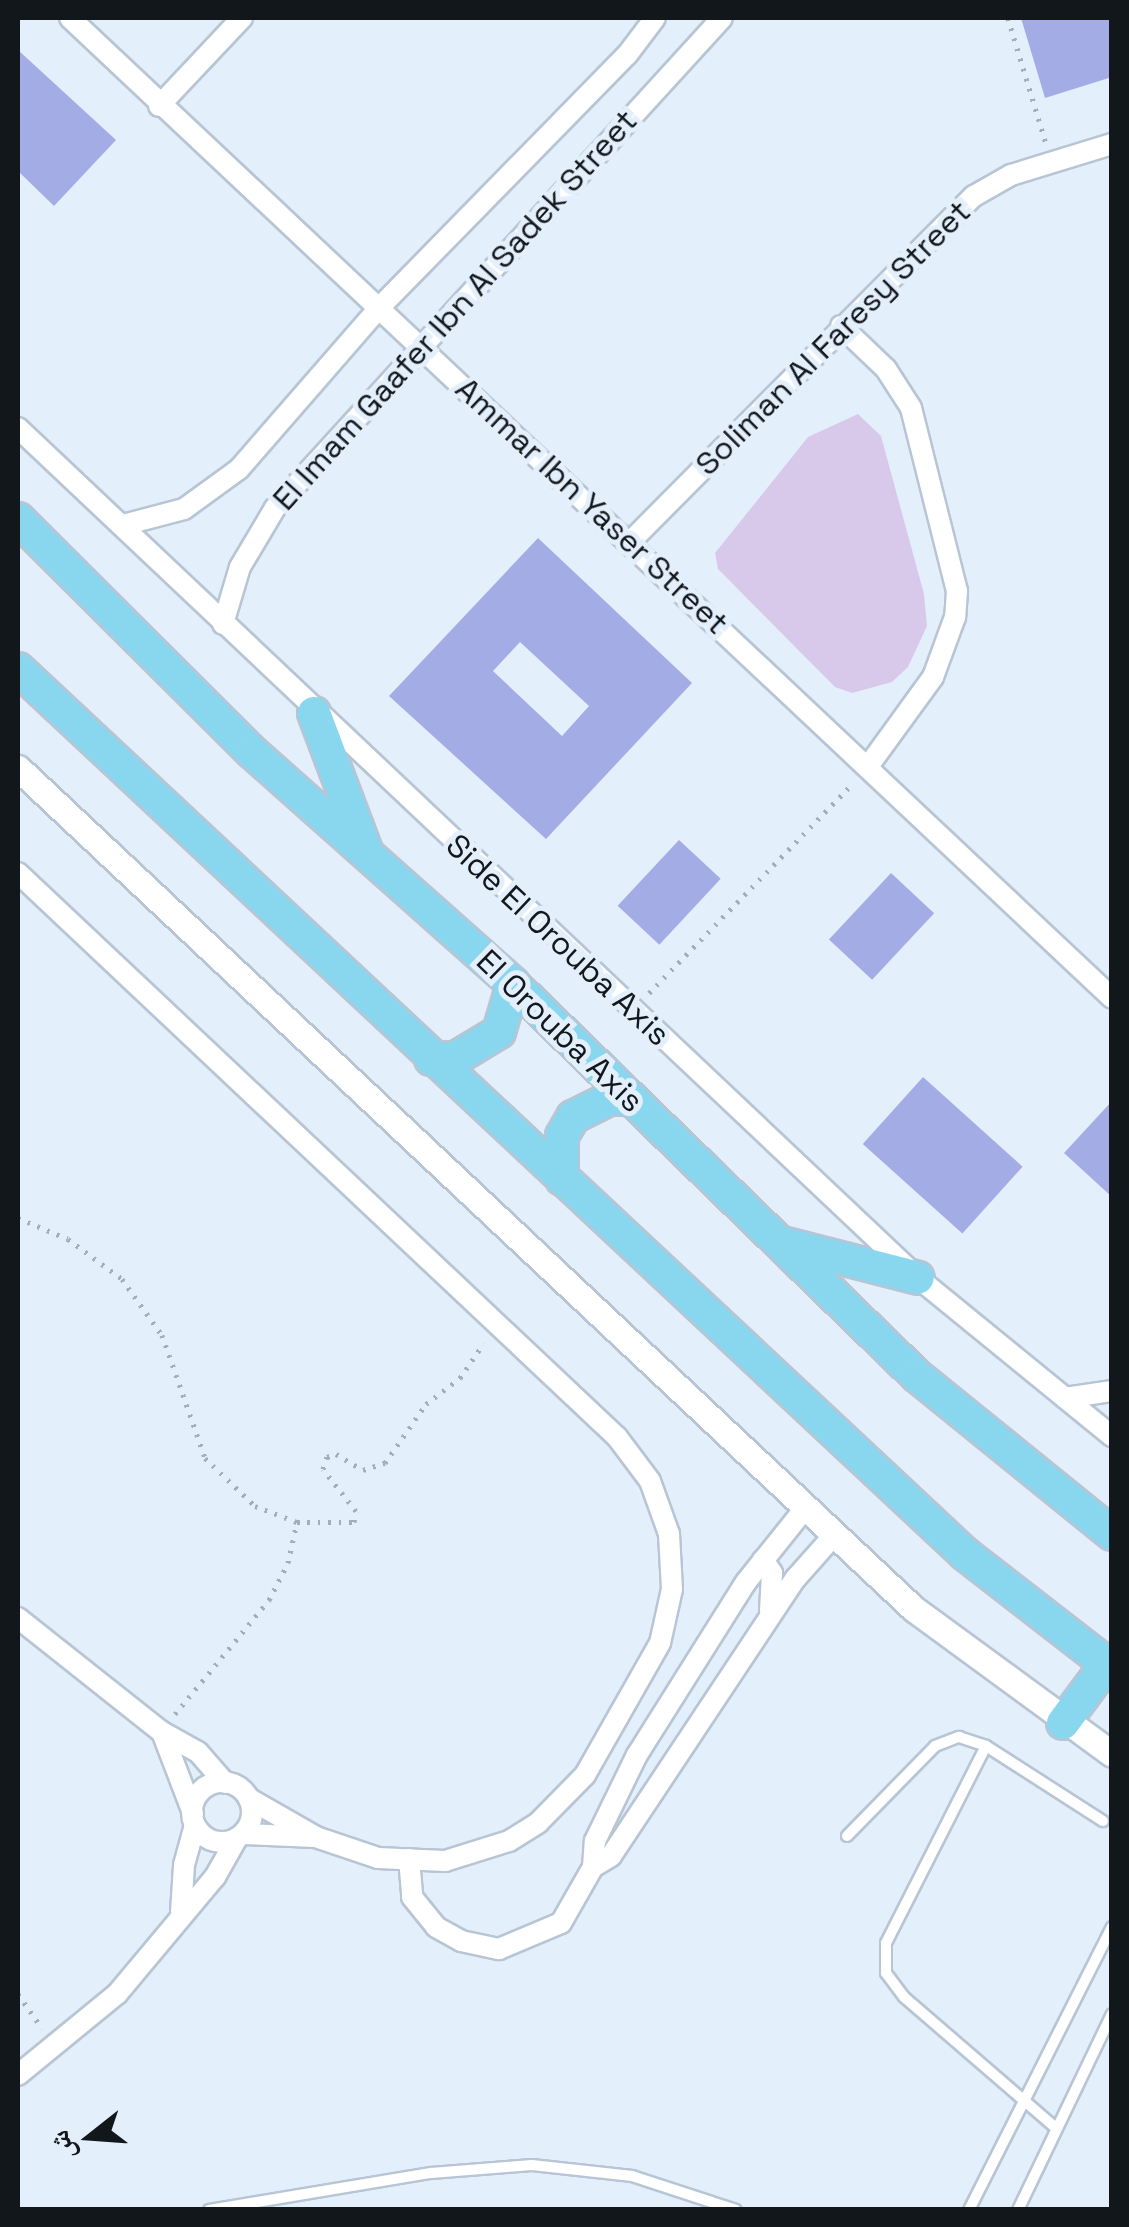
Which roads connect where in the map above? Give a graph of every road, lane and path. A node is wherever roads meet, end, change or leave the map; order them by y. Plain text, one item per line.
1 (70, 18) edge
2 (242, 18) edge
3 (656, 18) edge
4 (722, 18) edge
5 (1008, 18) edge
6 (159, 106) junction
7 (1112, 144) edge
8 (1051, 162) junction
9 (379, 308) junction
10 (841, 326) junction
11 (420, 343) junction
12 (18, 428) edge
13 (18, 519) edge
14 (123, 525) junction
15 (630, 542) junction
16 (224, 624) junction
17 (18, 669) edge
18 (314, 713) junction
19 (18, 768) edge
20 (867, 768) junction
21 (368, 857) junction
22 (18, 873) edge
23 (513, 984) junction
24 (1109, 989) edge
25 (633, 1010) junction
26 (431, 1059) junction
27 (633, 1100) junction
28 (562, 1179) junction
29 (18, 1218) edge
30 (780, 1243) junction
31 (918, 1278) junction
32 (500, 1326) junction
33 (1112, 1391) edge
34 (1065, 1398) junction
35 (1112, 1436) edge
36 (806, 1507) junction
37 (296, 1522) junction
38 (835, 1534) junction
39 (1112, 1534) edge
40 (763, 1560) junction
41 (18, 1618) edge
42 (769, 1618) junction
43 (1109, 1667) edge
44 (1063, 1724) junction
45 (162, 1732) junction
46 (986, 1746) junction
47 (1112, 1754) edge
48 (225, 1783) junction
49 (248, 1798) junction
50 (194, 1819) junction
51 (1103, 1821) dead end
52 (240, 1836) junction
53 (847, 1836) dead end
54 (316, 1838) junction
55 (408, 1860) junction
56 (593, 1867) junction
57 (181, 1912) junction
58 (1112, 1928) edge
59 (18, 1994) edge
60 (1112, 2014) edge
61 (56, 2047) junction
62 (18, 2075) edge
63 (1024, 2101) junction
64 (1056, 2128) junction
65 (209, 2210) edge
66 (736, 2210) edge
67 (969, 2210) edge
68 (1018, 2210) edge

1 - 6 street, Ammar Ibn Yaser Street
2 - 6 street
3 - 9 street, El Imam Gaafer Ibn Al Sadek Street
4 - 11 street, El Imam Gaafer Ibn Al Sadek Street
5 - 8 path
6 - 9 street, Ammar Ibn Yaser Street
7 - 8 street, Soliman Al Faresy Street
8 - 10 street, Soliman Al Faresy Street
9 - 11 street, Ammar Ibn Yaser Street
9 - 14 street, El Imam Gaafer Ibn Al Sadek Street
10 - 15 street, Soliman Al Faresy Street
10 - 20 street
11 - 15 street, Ammar Ibn Yaser Street
11 - 16 street, El Imam Gaafer Ibn Al Sadek Street
12 - 14 street, Side El Orouba Axis
13 - 21 main road, El Orouba Axis
14 - 16 street, Side El Orouba Axis
15 - 20 street, Ammar Ibn Yaser Street
16 - 18 street, Side El Orouba Axis
17 - 26 main road
18 - 21 main road
18 - 25 street, Side El Orouba Axis
19 - 36 street
20 - 24 street, Ammar Ibn Yaser Street
20 - 25 path
21 - 23 main road, El Orouba Axis
22 - 32 street
23 - 26 main road
23 - 27 main road, El Orouba Axis
25 - 31 street, Side El Orouba Axis
26 - 28 main road
27 - 28 main road
27 - 30 main road, El Orouba Axis
28 - 43 main road
29 - 37 path
30 - 31 main road
30 - 39 main road, El Orouba Axis
31 - 34 street, Side El Orouba Axis
32 - 37 path
32 - 55 street
33 - 34 street
34 - 35 street, Side El Orouba Axis
36 - 38 street
36 - 40 street
37 - 45 path
38 - 42 street
38 - 44 street
40 - 42 street
40 - 56 street
41 - 45 street
42 - 56 street
43 - 44 main road
44 - 47 street
45 - 48 street
45 - 50 street
46 - 51 lane
46 - 53 lane
46 - 63 lane
48 - 49 street
48 - 50 street
49 - 52 street
49 - 54 street
50 - 52 street
50 - 57 street
52 - 54 street
52 - 57 street
54 - 55 street
55 - 56 street
57 - 61 street
58 - 63 lane
59 - 61 path
60 - 64 lane
61 - 62 street
63 - 64 lane
63 - 67 lane
64 - 68 lane
65 - 66 lane

